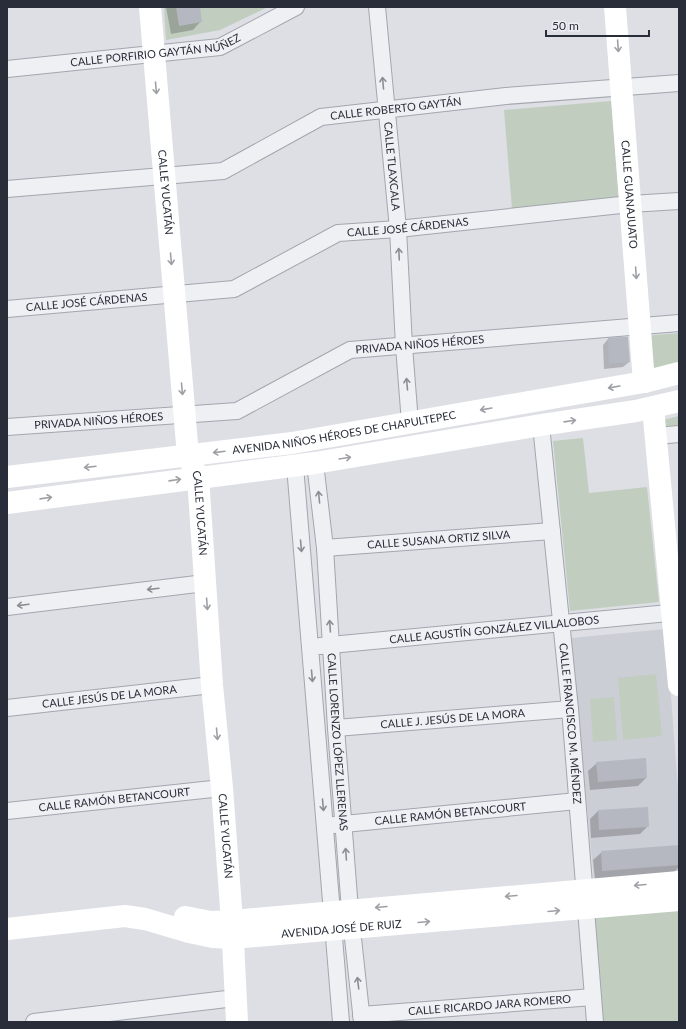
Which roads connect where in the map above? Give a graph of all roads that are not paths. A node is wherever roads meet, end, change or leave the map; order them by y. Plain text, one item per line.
1 (150, 7) edge
2 (296, 7) edge
3 (377, 7) edge
4 (615, 7) edge
5 (154, 54) junction
6 (7, 69) edge
7 (679, 83) edge
8 (621, 87) junction
9 (386, 109) junction
10 (164, 176) junction
11 (7, 189) edge
12 (679, 201) edge
13 (630, 204) junction
14 (398, 229) junction
15 (174, 295) junction
16 (7, 309) edge
17 (679, 323) edge
18 (640, 326) junction
19 (404, 346) junction
20 (679, 373) edge
21 (644, 382) junction
22 (679, 401) edge
23 (653, 408) junction
24 (184, 415) junction
25 (410, 422) junction
26 (541, 425) junction
27 (7, 428) edge
28 (679, 434) edge
29 (656, 436) junction
30 (188, 456) junction
31 (305, 464) junction
32 (7, 477) edge
33 (198, 477) junction
34 (7, 503) edge
35 (671, 526) edge
36 (552, 531) junction
37 (325, 548) junction
38 (205, 583) junction
39 (7, 607) edge
40 (676, 613) edge
41 (560, 624) junction
42 (331, 645) junction
43 (310, 646) junction
44 (212, 685) junction
45 (679, 686) edge
46 (7, 708) edge
47 (570, 709) junction
48 (336, 728) junction
49 (222, 788) junction
50 (577, 801) junction
51 (7, 811) edge
52 (344, 824) junction
53 (324, 826) junction
54 (679, 882) edge
55 (586, 899) junction
56 (679, 900) edge
57 (7, 915) edge
58 (342, 920) junction
59 (7, 929) edge
60 (232, 929) junction
61 (593, 997) junction
62 (235, 998) junction
63 (362, 1018) edge
64 (34, 1022) edge
65 (237, 1022) edge
66 (342, 1022) edge
67 (595, 1022) edge

1 - 5 street, CALLE YUCATÁN
2 - 5 street, CALLE PORFIRIO GAYTÁN NÚÑEZ
9 -> 3 street, CALLE TLAXCALA
4 -> 8 street, CALLE GUANAJUATO
5 - 6 street, CALLE PORFIRIO GAYTÁN NÚÑEZ
5 -> 10 street, CALLE YUCATÁN
7 - 8 street, CALLE ROBERTO GAYTÁN
8 - 9 street, CALLE ROBERTO GAYTÁN
8 - 13 street, CALLE GUANAJUATO
9 - 10 street, CALLE ROBERTO GAYTÁN
9 - 14 street, CALLE TLAXCALA
10 - 11 street, CALLE ROBERTO GAYTÁN
10 -> 15 street, CALLE YUCATÁN
12 - 13 street, CALLE JOSÉ CÁRDENAS
13 - 14 street, CALLE JOSÉ CÁRDENAS
13 -> 18 street, CALLE GUANAJUATO
14 - 15 street, CALLE JOSÉ CÁRDENAS
19 -> 14 street, CALLE TLAXCALA
15 - 16 street, CALLE JOSÉ CÁRDENAS
15 -> 24 street, CALLE YUCATÁN
17 - 18 street, PRIVADA NIÑOS HÉROES
18 - 19 street, PRIVADA NIÑOS HÉROES
18 - 21 street, CALLE GUANAJUATO
19 - 24 street, PRIVADA NIÑOS HÉROES
25 -> 19 street, CALLE TLAXCALA
20 - 21 street, AVENIDA NIÑOS HÉROES DE CHAPULTEPEC
21 -> 25 street, AVENIDA NIÑOS HÉROES DE CHAPULTEPEC
22 - 23 street
26 -> 23 street
23 - 29 street
24 - 27 street, PRIVADA NIÑOS HÉROES
24 - 30 street, CALLE YUCATÁN
25 -> 30 street, AVENIDA NIÑOS HÉROES DE CHAPULTEPEC
31 -> 26 street
26 - 36 street, CALLE FRANCISCO M. MÉNDEZ
28 - 29 street
29 - 35 street
30 -> 32 street, AVENIDA NIÑOS HÉROES DE CHAPULTEPEC
30 - 33 street, CALLE YUCATÁN
31 - 33 street
37 -> 31 street, CALLE LORENZO LÓPEZ LLERENAS
31 -> 43 street, CALLE LORENZO LÓPEZ LLERENAS
34 -> 33 street
33 - 38 street, CALLE YUCATÁN
35 - 40 street
36 - 37 street, CALLE SUSANA ORTIZ SILVA
36 - 41 street, CALLE FRANCISCO M. MÉNDEZ
42 -> 37 street, CALLE LORENZO LÓPEZ LLERENAS
38 -> 39 street
38 -> 44 street, CALLE YUCATÁN
40 - 41 street, CALLE AGUSTÍN GONZÁLEZ VILLALOBOS
40 - 45 street
41 - 42 street, CALLE AGUSTÍN GONZÁLEZ VILLALOBOS
41 - 47 street, CALLE FRANCISCO M. MÉNDEZ
42 - 43 street, CALLE AGUSTÍN GONZÁLEZ VILLALOBOS
42 - 48 street, CALLE LORENZO LÓPEZ LLERENAS
43 -> 53 street, CALLE LORENZO LÓPEZ LLERENAS
44 - 46 street, CALLE JESÚS DE LA MORA
44 -> 49 street, CALLE YUCATÁN
47 - 48 street, CALLE J. JESÚS DE LA MORA
47 - 50 street, CALLE FRANCISCO M. MÉNDEZ
48 - 52 street, CALLE LORENZO LÓPEZ LLERENAS
49 - 51 street, CALLE RAMÓN BETANCOURT
49 - 60 street, CALLE YUCATÁN
50 - 52 street, CALLE RAMÓN BETANCOURT
50 - 55 street, CALLE FRANCISCO M. MÉNDEZ
52 - 53 street, CALLE RAMÓN BETANCOURT
58 -> 52 street, CALLE LORENZO LÓPEZ LLERENAS
53 - 58 street, CALLE LORENZO LÓPEZ LLERENAS
54 -> 55 street, AVENIDA JOSÉ DE RUIZ
55 - 56 street, AVENIDA JOSÉ DE RUIZ
55 - 58 street, AVENIDA JOSÉ DE RUIZ
55 - 61 street, CALLE FRANCISCO M. MÉNDEZ
57 - 60 street, AVENIDA JOSÉ DE RUIZ
58 - 60 street, AVENIDA JOSÉ DE RUIZ
63 -> 58 street, CALLE LORENZO LÓPEZ LLERENAS
58 - 66 street, CALLE LORENZO LÓPEZ LLERENAS
59 - 60 street, AVENIDA JOSÉ DE RUIZ
60 - 62 street, CALLE YUCATÁN
61 - 63 street, CALLE RICARDO JARA ROMERO
61 - 67 street, CALLE FRANCISCO M. MÉNDEZ
62 - 64 street
62 - 65 street, CALLE YUCATÁN

